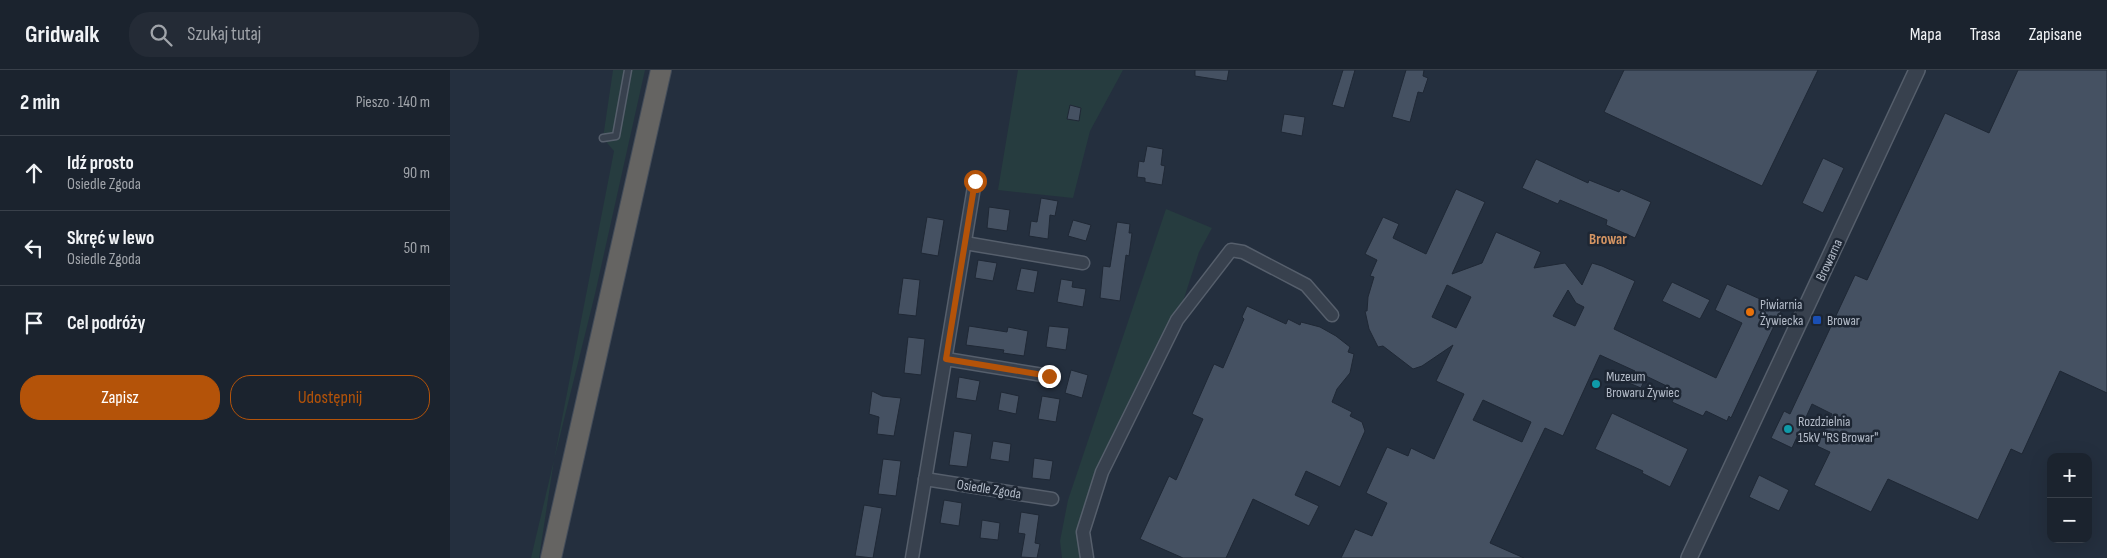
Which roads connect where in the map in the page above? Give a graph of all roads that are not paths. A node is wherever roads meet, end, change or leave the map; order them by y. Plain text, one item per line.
1 (628, 70) edge
2 (661, 70) edge
3 (1917, 70) edge
4 (603, 138) dead end
5 (975, 181) dead end
6 (965, 243) junction
7 (1083, 264) dead end
8 (1332, 315) dead end
9 (946, 359) junction
10 (1049, 376) dead end
11 (925, 479) junction
12 (1052, 499) dead end
13 (551, 558) edge
14 (912, 558) edge
15 (1088, 558) edge
16 (1688, 558) edge

1 - 4 lane
2 - 13 highway
3 - 16 street, Browarna
5 - 6 street
6 - 7 street
6 - 9 street
8 - 15 street
9 - 10 street
9 - 11 street
11 - 12 street, Osiedle Zgoda
11 - 14 street

